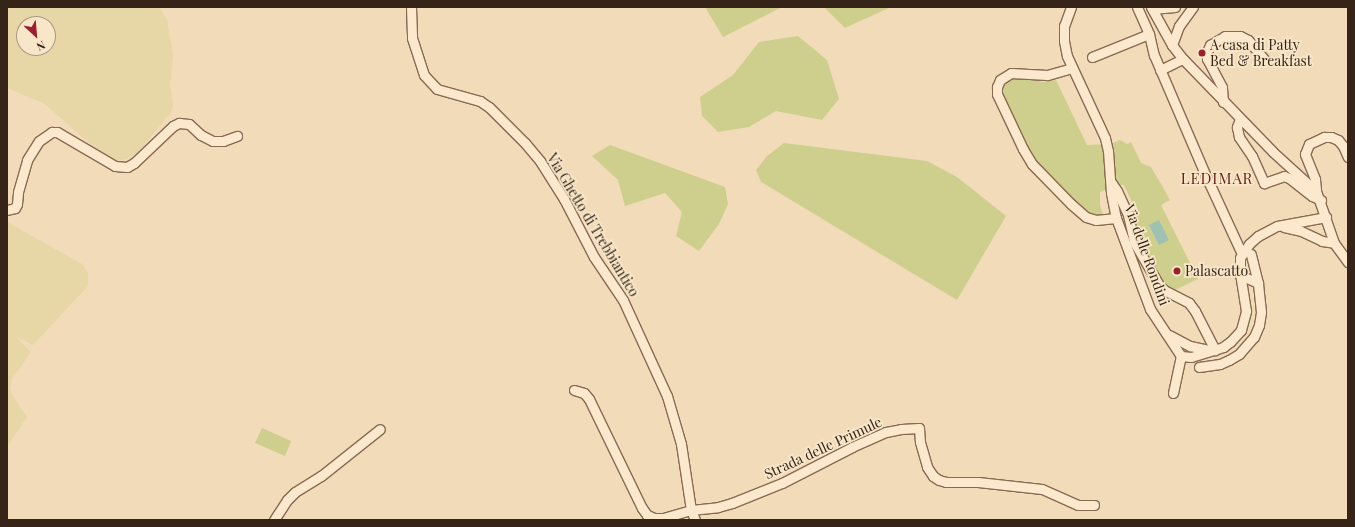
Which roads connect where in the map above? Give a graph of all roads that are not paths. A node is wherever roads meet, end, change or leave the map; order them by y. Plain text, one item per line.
1 (411, 7) edge
2 (1071, 7) edge
3 (1137, 7) edge
4 (1175, 7) edge
5 (1193, 7) edge
6 (1152, 8) edge
7 (1149, 34) junction
8 (1172, 45) junction
9 (1092, 57) dead end
10 (1184, 59) junction
11 (1265, 60) dead end
12 (1072, 68) junction
13 (1160, 70) junction
14 (1223, 102) junction
15 (1240, 119) junction
16 (237, 136) dead end
17 (1348, 158) edge
18 (1111, 182) junction
19 (1316, 191) junction
20 (1321, 200) junction
21 (7, 210) edge
22 (1326, 217) junction
23 (1116, 218) junction
24 (1277, 226) junction
25 (1334, 243) junction
26 (1247, 254) junction
27 (1348, 262) edge
28 (1240, 275) junction
29 (1258, 284) junction
30 (1166, 333) junction
31 (1215, 350) junction
32 (1181, 356) junction
33 (1199, 367) dead end
34 (574, 390) dead end
35 (1173, 392) dead end
36 (380, 429) dead end
37 (1094, 505) dead end
38 (691, 510) junction
39 (274, 520) edge
40 (688, 520) edge
41 (695, 520) edge

1 - 38 street, Via Ghetto di Trebbiantico
2 - 12 street, Via delle Rondini
3 - 7 street
4 - 6 street
5 - 8 street
6 - 8 street
7 - 9 street
7 - 13 street
8 - 10 street
10 - 13 street
10 - 14 street
11 - 14 street
12 - 18 street, Via delle Rondini
12 - 23 street
13 - 26 street
14 - 15 street
15 - 19 street
15 - 20 street
16 - 21 street
17 - 19 street
18 - 23 street, Via delle Rondini
18 - 31 street, Via delle Rondini
19 - 20 street
20 - 22 street
22 - 24 street
22 - 25 street
23 - 30 street, Via delle Rondini
24 - 25 street
24 - 26 street
25 - 27 street
26 - 28 street
26 - 29 street
28 - 29 street
28 - 31 street
29 - 33 street
30 - 31 street, Via delle Rondini
30 - 32 street, Via delle Rondini
31 - 32 street
32 - 35 street
34 - 38 street
36 - 39 street
37 - 38 street, Strada delle Primule
38 - 40 street
38 - 41 street

